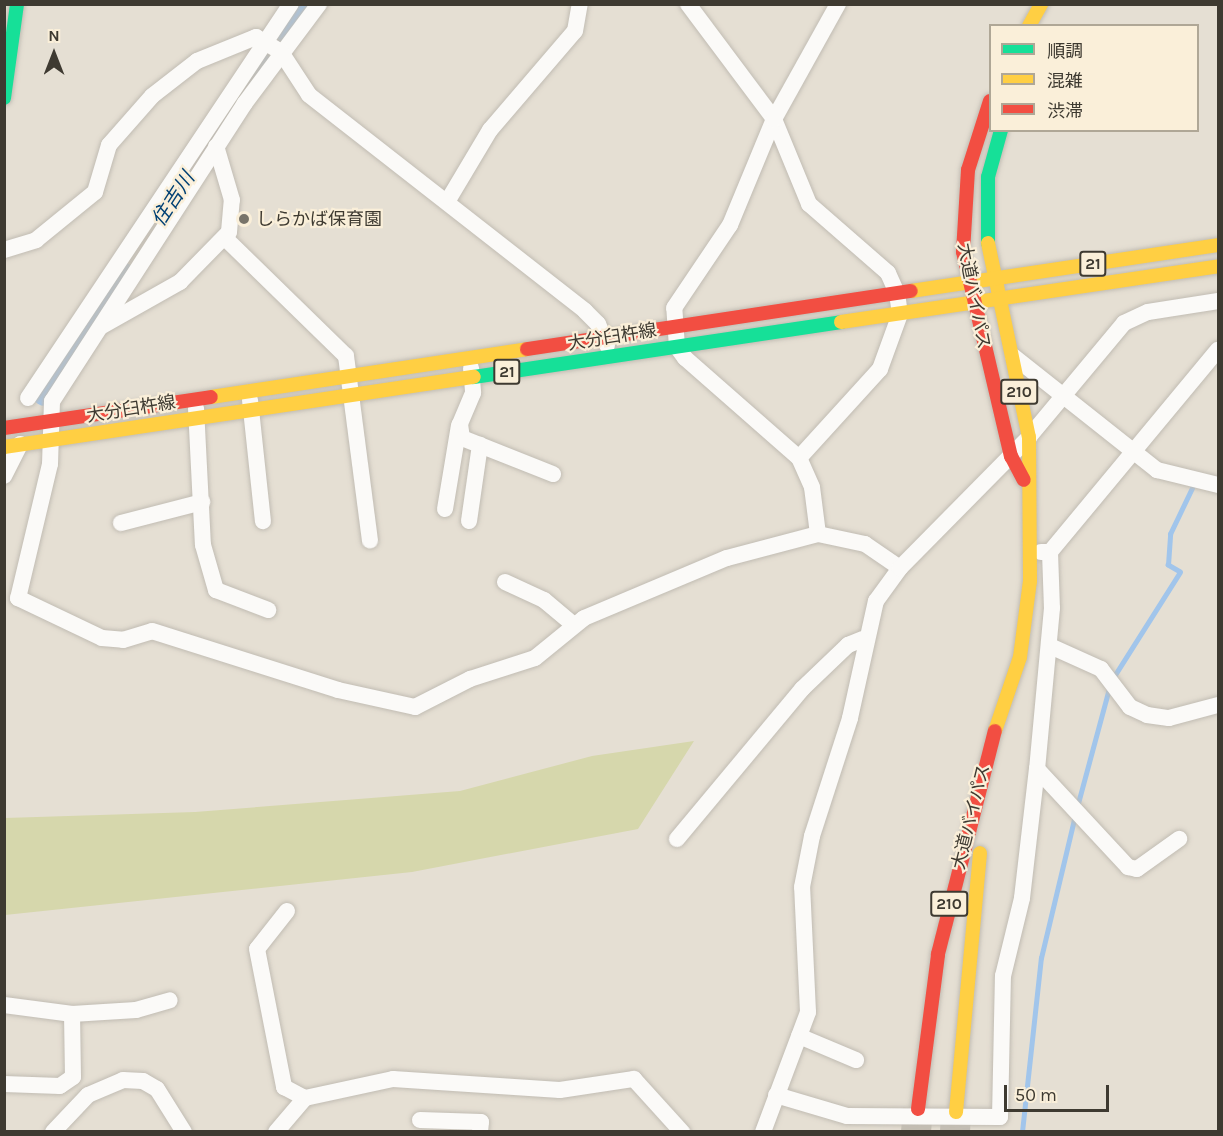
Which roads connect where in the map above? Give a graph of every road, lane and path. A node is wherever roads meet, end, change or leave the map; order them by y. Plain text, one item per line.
1 (17, 4) edge
2 (291, 4) edge
3 (319, 4) edge
4 (580, 4) edge
5 (688, 4) edge
6 (837, 4) edge
7 (1041, 4) edge
8 (1058, 4) edge
9 (1030, 24) edge
10 (1048, 24) edge
11 (263, 40) junction
12 (281, 52) junction
13 (4, 98) edge
14 (989, 105) edge
15 (774, 119) junction
16 (1001, 132) edge
17 (216, 146) junction
18 (447, 202) junction
19 (225, 238) junction
20 (1218, 245) edge
21 (4, 250) edge
22 (1218, 266) edge
23 (992, 279) junction
24 (968, 283) junction
25 (897, 293) junction
26 (997, 299) junction
27 (972, 303) junction
28 (1215, 308) edge
29 (900, 314) junction
30 (674, 327) junction
31 (98, 328) junction
32 (605, 337) junction
33 (677, 347) junction
34 (1218, 350) edge
35 (1011, 353) junction
36 (609, 357) junction
37 (470, 358) junction
38 (350, 376) junction
39 (472, 377) junction
40 (248, 392) junction
41 (1064, 394) junction
42 (353, 395) junction
43 (28, 398) dead end
44 (195, 399) junction
45 (251, 410) junction
46 (197, 418) junction
47 (51, 421) junction
48 (460, 424) junction
49 (4, 428) edge
50 (1029, 437) junction
51 (51, 440) junction
52 (12, 445) edge
53 (480, 445) junction
54 (1135, 451) junction
55 (1011, 456) junction
56 (798, 458) junction
57 (553, 474) dead end
58 (4, 476) edge
59 (1218, 485) edge
60 (1028, 487) junction
61 (202, 502) junction
62 (445, 509) dead end
63 (263, 521) dead end
64 (469, 521) dead end
65 (121, 524) dead end
66 (818, 534) junction
67 (370, 540) dead end
68 (1031, 551) junction
69 (1050, 552) junction
70 (900, 568) junction
71 (505, 582) dead end
72 (11, 595) edge
73 (268, 610) dead end
74 (573, 624) junction
75 (864, 639) junction
76 (1050, 646) junction
77 (1218, 705) edge
78 (1007, 706) junction
79 (1037, 769) junction
80 (677, 839) dead end
81 (1179, 839) dead end
82 (287, 911) dead end
83 (170, 1000) dead end
84 (4, 1005) edge
85 (72, 1014) junction
86 (799, 1036) junction
87 (856, 1060) dead end
88 (4, 1084) edge
89 (776, 1095) junction
90 (305, 1098) junction
91 (918, 1109) tunnel mouth
92 (956, 1112) tunnel mouth
93 (420, 1120) dead end
94 (53, 1131) edge
95 (184, 1131) edge
96 (276, 1131) edge
97 (480, 1131) edge
98 (682, 1131) edge
99 (763, 1131) edge

1 - 13 main road
2 - 11 street
3 - 12 street
4 - 18 street
5 - 15 street
6 - 15 street
7 - 9 main road
8 - 10 main road
11 - 12 street
11 - 21 street
11 - 43 street
12 - 17 street
12 - 18 street
14 - 24 main road, 大道バイパス / 210
15 - 25 street
15 - 30 street
16 - 23 main road, 大道バイパス / 210
17 - 19 street
17 - 31 street
18 - 32 street
19 - 31 street
19 - 38 street
20 - 23 main road, 大分臼杵線 / 21
22 - 26 main road, 大分臼杵線 / 21
23 - 24 main road, 大分臼杵線 / 21
23 - 26 main road, 大道バイパス / 210
24 - 25 main road, 大分臼杵線 / 21
24 - 27 main road, 大道バイパス / 210
25 - 29 street
25 - 30 main road, 大分臼杵線 / 21
26 - 27 main road, 大分臼杵線 / 21
26 - 35 main road, 大道バイパス / 210
27 - 29 main road, 大分臼杵線 / 21
27 - 55 main road, 大道バイパス / 210
28 - 41 street
29 - 33 main road, 大分臼杵線 / 21
29 - 56 street
30 - 32 main road, 大分臼杵線 / 21
30 - 33 street
31 - 47 street
32 - 36 street
32 - 37 main road, 大分臼杵線 / 21
33 - 36 main road, 大分臼杵線 / 21
33 - 56 street
34 - 54 street
35 - 41 street
35 - 50 main road, 大道バイパス / 210
36 - 39 main road, 大分臼杵線 / 21
37 - 38 main road, 大分臼杵線 / 21
37 - 39 street
38 - 40 main road, 大分臼杵線 / 21
38 - 42 street
39 - 42 main road, 大分臼杵線 / 21
39 - 48 street
40 - 44 main road, 大分臼杵線 / 21
40 - 45 street
41 - 50 street
41 - 54 street
42 - 45 main road, 大分臼杵線 / 21
42 - 67 street
44 - 46 street
44 - 47 main road, 大分臼杵線 / 21
45 - 46 main road, 大分臼杵線 / 21
45 - 63 street
46 - 51 main road, 大分臼杵線 / 21
46 - 61 street
47 - 49 main road, 大分臼杵線 / 21
47 - 51 street
48 - 53 street
48 - 62 street
50 - 55 street
50 - 60 main road, 大道バイパス / 210
51 - 52 main road, 大分臼杵線 / 21
51 - 72 street
52 - 58 street
53 - 57 street
53 - 64 street
54 - 59 street
54 - 69 street
55 - 60 main road, 大道バイパス / 210
55 - 70 street
56 - 66 street
60 - 68 main road, 大道バイパス / 210
61 - 65 street
61 - 73 street
66 - 70 street
66 - 74 street
68 - 69 street
68 - 78 main road, 大道バイパス / 210
69 - 76 street
70 - 75 street
71 - 74 street
72 - 74 street
75 - 80 street
75 - 86 street
76 - 77 street
76 - 79 street
78 - 91 main road, 大道バイパス / 210
78 - 92 main road, 大道バイパス / 210
79 - 81 street
79 - 89 street
82 - 90 street
83 - 85 street
84 - 85 street
85 - 88 street
86 - 87 street
86 - 89 street
89 - 99 street
90 - 96 street
90 - 98 street
93 - 97 street
94 - 95 street

